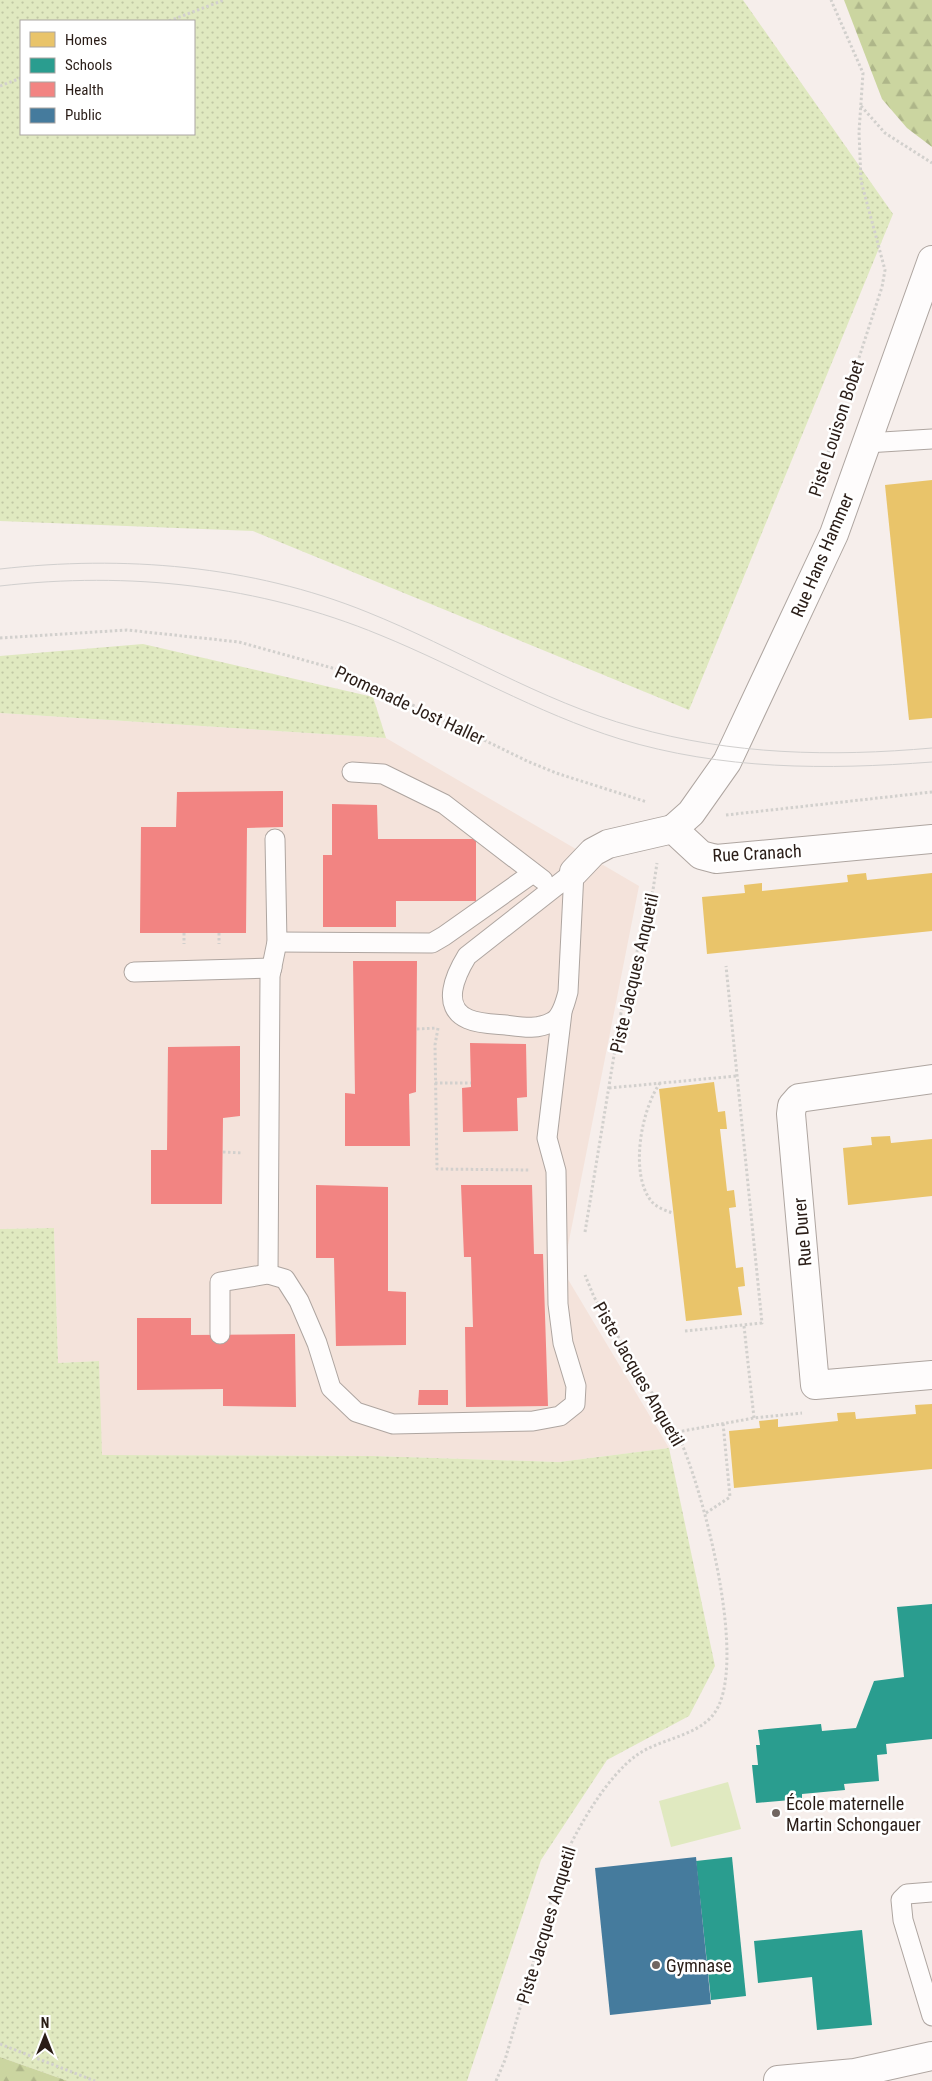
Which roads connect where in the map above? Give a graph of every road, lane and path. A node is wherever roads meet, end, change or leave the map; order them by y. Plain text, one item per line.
1 (224, 0) edge
2 (831, 0) edge
3 (172, 20) edge
4 (20, 78) edge
5 (0, 86) edge
6 (861, 105) junction
7 (932, 163) edge
8 (932, 260) edge
9 (932, 439) edge
10 (866, 444) junction
11 (827, 457) dead end
12 (0, 638) edge
13 (352, 772) dead end
14 (932, 792) edge
15 (675, 816) junction
16 (274, 838) dead end
17 (932, 839) edge
18 (533, 873) junction
19 (564, 879) junction
20 (277, 942) junction
21 (726, 966) dead end
22 (272, 968) junction
23 (134, 972) dead end
24 (456, 1009) junction
25 (562, 1012) junction
26 (438, 1028) junction
27 (417, 1029) dead end
28 (736, 1076) junction
29 (932, 1079) edge
30 (435, 1083) junction
31 (471, 1083) dead end
32 (660, 1083) junction
33 (609, 1088) junction
34 (556, 1170) junction
35 (673, 1213) dead end
36 (584, 1238) dead end
37 (584, 1269) dead end
38 (268, 1274) junction
39 (744, 1326) junction
40 (685, 1331) dead end
41 (220, 1334) dead end
42 (932, 1376) edge
43 (754, 1418) dead end
44 (723, 1423) dead end
45 (706, 1513) junction
46 (932, 1892) edge
47 (932, 2016) edge
48 (0, 2044) edge
49 (932, 2056) edge
50 (778, 2080) dead end
51 (95, 2081) edge
52 (496, 2081) edge

1 - 3 path
2 - 6 path, Piste Louison Bobet
4 - 5 path
6 - 7 path
6 - 11 path, Piste Louison Bobet
8 - 10 street, Rue Hans Hammer
9 - 10 lane
10 - 15 street, Rue Hans Hammer
12 - 15 path, Promenade Jost Haller
13 - 18 lane
14 - 15 path, Promenade Jost Haller
15 - 17 street, Rue Cranach
15 - 19 street
15 - 33 path, Piste Jacques Anquetil
16 - 20 lane
18 - 19 lane
18 - 20 lane
19 - 24 lane
19 - 25 lane
20 - 22 lane
21 - 28 path
22 - 23 lane
22 - 38 lane
24 - 25 lane
24 - 26 path
25 - 34 lane
26 - 27 path
26 - 30 path
28 - 32 path
28 - 39 path
29 - 42 street, Rue Durer
30 - 31 path
30 - 34 path
32 - 33 path
32 - 35 path
33 - 36 path, Piste Jacques Anquetil
34 - 38 lane
37 - 45 path, Piste Jacques Anquetil
38 - 41 lane
39 - 40 path
39 - 43 path
44 - 45 path
45 - 52 path, Piste Jacques Anquetil
46 - 47 lane
48 - 51 path
49 - 50 street

